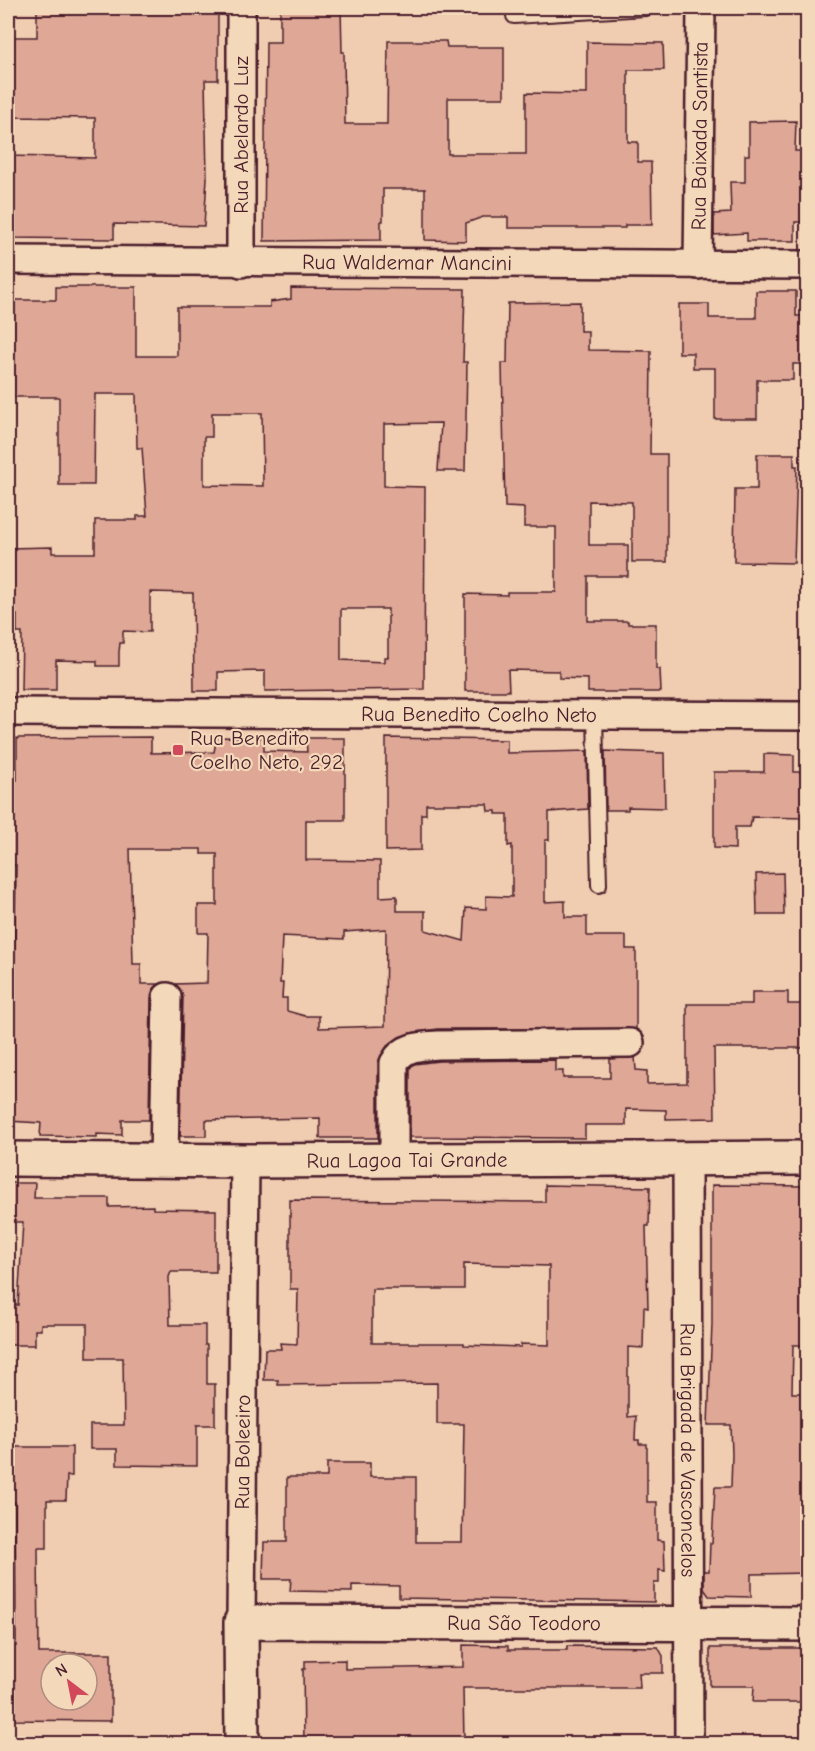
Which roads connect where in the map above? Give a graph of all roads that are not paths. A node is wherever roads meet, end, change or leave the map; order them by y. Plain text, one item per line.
1 (241, 8) edge
2 (646, 8) edge
3 (701, 8) edge
4 (514, 16) dead end
5 (8, 260) edge
6 (241, 263) junction
7 (698, 265) junction
8 (807, 265) edge
9 (8, 712) edge
10 (595, 715) junction
11 (807, 716) edge
12 (599, 885) dead end
13 (167, 997) dead end
14 (630, 1043) dead end
15 (687, 1158) junction
16 (807, 1158) edge
17 (8, 1159) edge
18 (164, 1160) junction
19 (394, 1160) junction
20 (245, 1161) junction
21 (241, 1622) junction
22 (690, 1624) junction
23 (807, 1624) edge
24 (242, 1743) edge
25 (690, 1743) edge

1 - 6 street, Rua Abelardo Luz
2 - 4 lane
3 - 7 street, Rua Baixada Santista
5 - 6 street, Rua Waldemar Mancini
6 - 7 street, Rua Waldemar Mancini
7 - 8 street, Rua Waldemar Mancini
9 - 10 street, Rua Benedito Coelho Neto
10 - 11 street, Rua Benedito Coelho Neto
10 - 12 lane
13 - 18 street
14 - 19 street
15 - 16 street, Rua Lagoa Tai Grande
15 - 19 street, Rua Lagoa Tai Grande
15 - 22 street, Rua Brigada de Vasconcelos
17 - 18 street, Rua Lagoa Tai Grande
18 - 20 street, Rua Lagoa Tai Grande
19 - 20 street, Rua Lagoa Tai Grande
20 - 21 street, Rua Boleeiro
21 - 22 street, Rua São Teodoro
21 - 24 street, Rua Boleeiro
22 - 23 street, Rua São Teodoro
22 - 25 street, Rua Brigada de Vasconcelos

